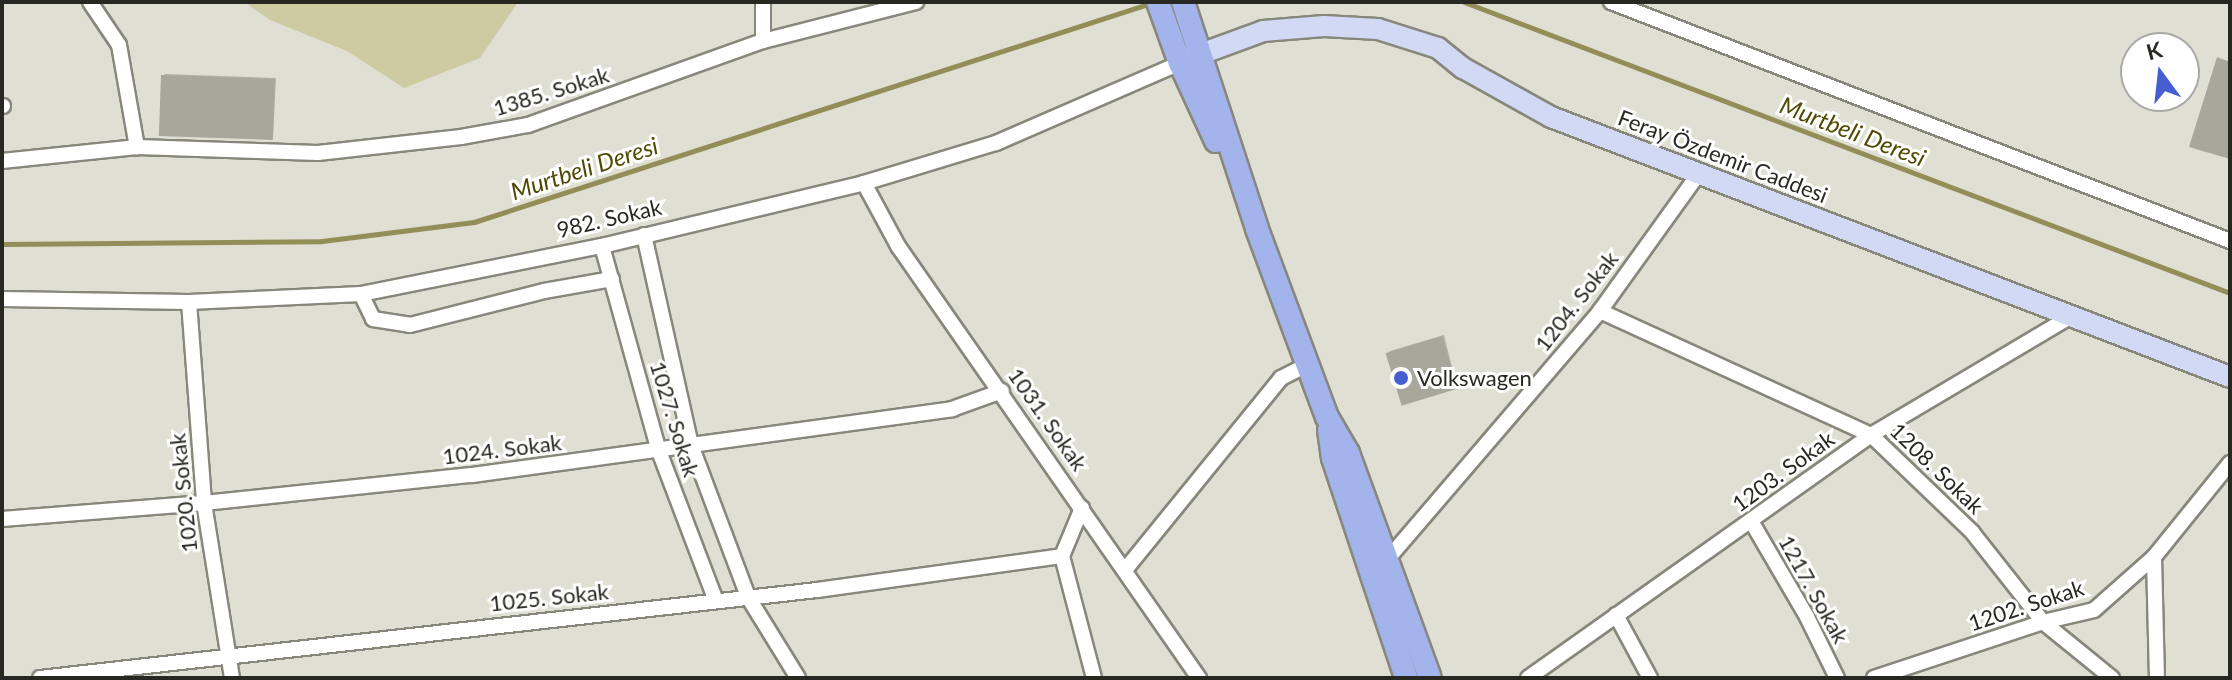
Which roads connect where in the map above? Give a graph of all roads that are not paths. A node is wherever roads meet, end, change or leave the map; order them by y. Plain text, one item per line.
1 (90, 2) edge
2 (763, 2) edge
3 (916, 2) edge
4 (1158, 2) edge
5 (1183, 2) edge
6 (1611, 2) edge
7 (763, 41) junction
8 (1197, 44) junction
9 (1177, 55) junction
10 (137, 147) junction
11 (2, 161) edge
12 (1699, 173) junction
13 (864, 183) junction
14 (1257, 229) junction
15 (644, 235) junction
16 (2230, 241) edge
17 (602, 246) junction
18 (612, 279) junction
19 (361, 294) junction
20 (2, 299) edge
21 (189, 302) junction
22 (1600, 311) junction
23 (2074, 314) junction
24 (1308, 364) junction
25 (2230, 377) edge
26 (1002, 391) junction
27 (1327, 417) junction
28 (1871, 435) junction
29 (691, 445) junction
30 (659, 451) junction
31 (2228, 469) edge
32 (204, 503) junction
33 (1082, 508) junction
34 (2, 519) edge
35 (1751, 521) junction
36 (1062, 556) junction
37 (2154, 557) junction
38 (1386, 561) junction
39 (1125, 570) junction
40 (748, 597) junction
41 (716, 601) junction
42 (1616, 615) junction
43 (2043, 622) junction
44 (226, 655) junction
45 (40, 678) edge
46 (232, 678) edge
47 (798, 678) edge
48 (1094, 678) edge
49 (1199, 678) edge
50 (1406, 678) edge
51 (1430, 678) edge
52 (1528, 678) edge
53 (1650, 678) edge
54 (1837, 678) edge
55 (1874, 678) edge
56 (2112, 678) edge
57 (2157, 678) edge

1 - 10 street
2 - 7 street
3 - 7 street, 1385. Sokak
4 - 9 main road
5 - 8 main road
6 - 16 street
7 - 10 street, 1385. Sokak
8 - 9 street, 982. Sokak
8 - 12 street, Feray Özdemir Caddesi
8 - 14 main road
9 - 13 street, 982. Sokak
9 - 14 main road
10 - 11 street, 1385. Sokak
12 - 22 street, 1204. Sokak
12 - 23 street, Feray Özdemir Caddesi
13 - 15 street, 982. Sokak
13 - 26 street, 1031. Sokak
14 - 24 main road
15 - 17 street, 982. Sokak
15 - 29 street
17 - 18 street, 1027. Sokak
17 - 19 street, 982. Sokak
18 - 19 street
18 - 30 street, 1027. Sokak
19 - 21 street, 982. Sokak
20 - 21 street, 982. Sokak
21 - 32 street, 1020. Sokak
22 - 28 street, 1208. Sokak
22 - 38 street, 1204. Sokak
23 - 25 street, Feray Özdemir Caddesi
23 - 28 street, 1203. Sokak
24 - 27 main road
24 - 39 street
26 - 29 street, 1024. Sokak
26 - 33 street, 1031. Sokak
27 - 38 main road
27 - 50 main road
28 - 35 street, 1203. Sokak
28 - 43 street, 1208. Sokak
29 - 30 street, 1024. Sokak
29 - 40 street
30 - 32 street, 1024. Sokak
30 - 41 street, 1027. Sokak
31 - 37 street, 1202. Sokak
32 - 34 street, 1024. Sokak
32 - 44 street, 1020. Sokak
33 - 36 street
33 - 39 street, 1031. Sokak
35 - 42 street, 1203. Sokak
35 - 54 street, 1217. Sokak
36 - 40 street, 1025. Sokak
36 - 48 street
37 - 43 street, 1202. Sokak
37 - 57 street
38 - 51 main road
39 - 49 street, 1031. Sokak
40 - 41 street, 1025. Sokak
40 - 47 street
41 - 44 street, 1025. Sokak
42 - 52 street, 1203. Sokak
42 - 53 street
43 - 55 street, 1202. Sokak
43 - 56 street, 1208. Sokak
44 - 45 street, 1025. Sokak
44 - 46 street, 1020. Sokak

